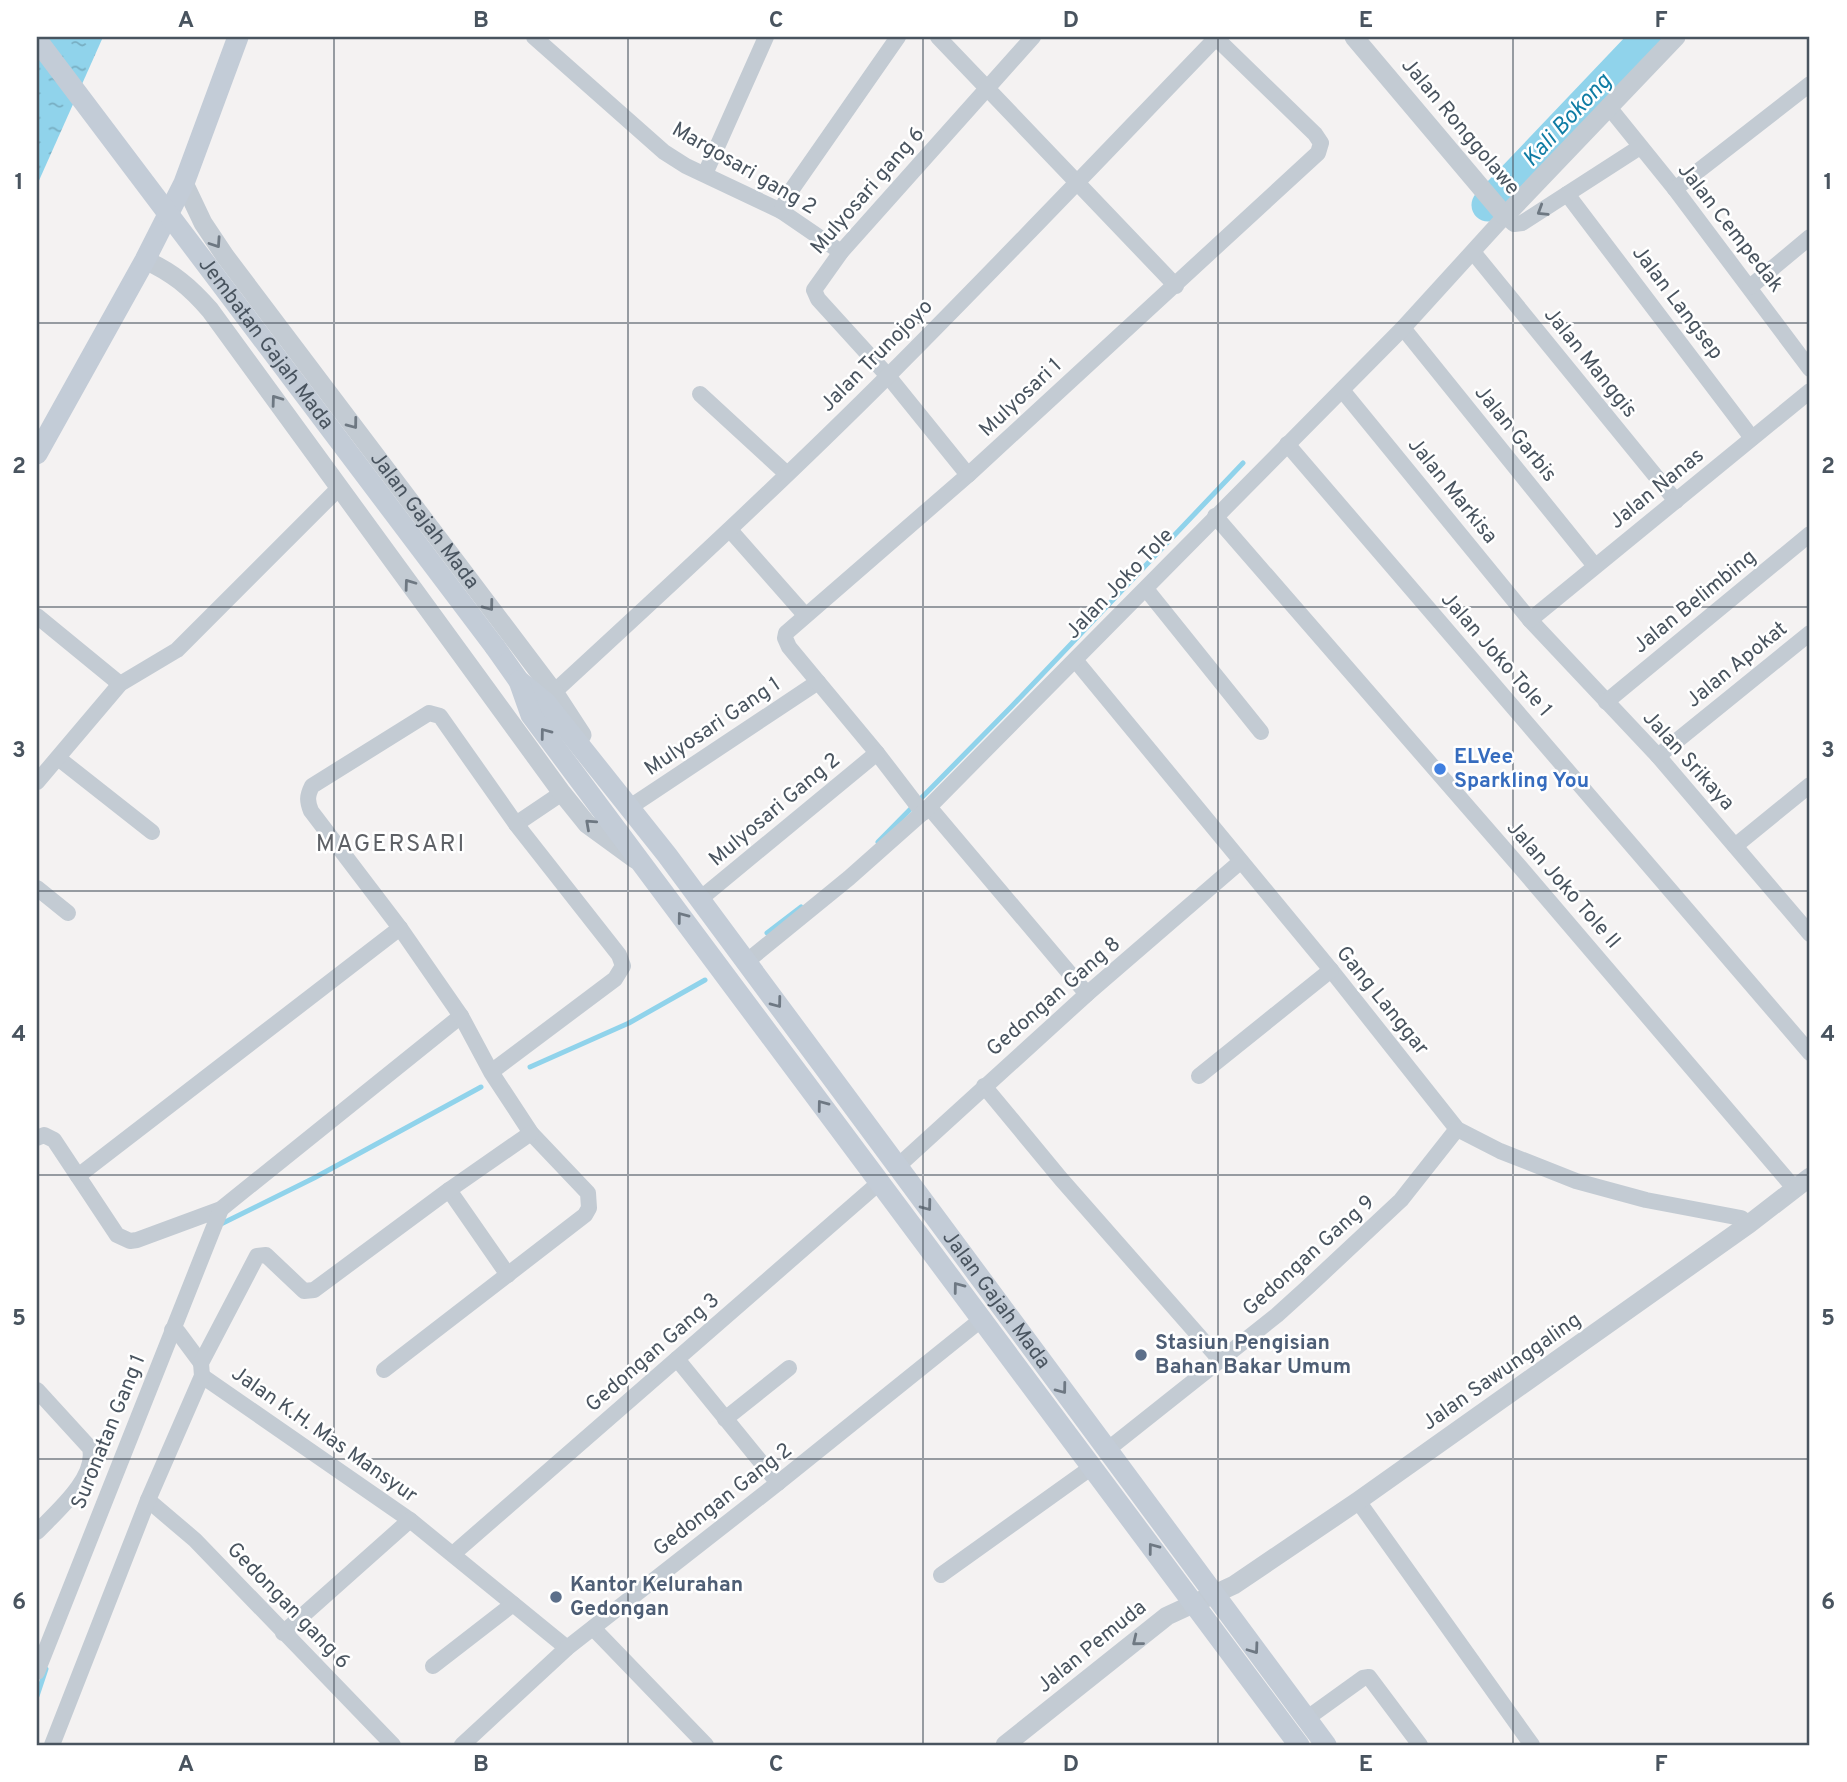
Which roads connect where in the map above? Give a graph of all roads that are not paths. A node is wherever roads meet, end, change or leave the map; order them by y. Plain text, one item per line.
1 (238, 37) edge
2 (534, 37) edge
3 (766, 37) edge
4 (898, 37) edge
5 (938, 37) edge
6 (1032, 37) edge
7 (1216, 37) edge
8 (1353, 37) edge
9 (1675, 37) edge
10 (37, 40) edge
11 (1810, 84) edge
12 (985, 89) junction
13 (1608, 106) junction
14 (1640, 148) junction
15 (705, 174) junction
16 (184, 183) junction
17 (1078, 184) junction
18 (1675, 189) junction
19 (1567, 194) junction
20 (1497, 206) junction
21 (781, 211) junction
22 (1810, 237) edge
23 (841, 252) junction
24 (1473, 252) junction
25 (145, 260) junction
26 (243, 279) junction
27 (1176, 286) junction
28 (1750, 287) junction
29 (210, 310) junction
30 (1403, 328) junction
31 (281, 329) junction
32 (247, 358) junction
33 (1810, 369) edge
34 (888, 376) junction
35 (1342, 390) junction
36 (1810, 391) edge
37 (700, 394) dead end
38 (1752, 438) junction
39 (1287, 444) junction
40 (37, 454) edge
41 (787, 474) junction
42 (968, 475) junction
43 (339, 488) junction
44 (1676, 501) junction
45 (1215, 516) junction
46 (730, 530) junction
47 (1810, 534) edge
48 (1595, 566) junction
49 (1146, 589) junction
50 (805, 615) junction
51 (37, 616) edge
52 (1530, 620) junction
53 (1810, 633) edge
54 (1076, 661) junction
55 (519, 681) junction
56 (818, 682) junction
57 (120, 684) junction
58 (554, 692) junction
59 (1605, 702) junction
60 (1261, 732) dead end
61 (877, 753) junction
62 (1658, 755) junction
63 (58, 758) junction
64 (37, 782) edge
65 (1810, 785) edge
66 (562, 793) junction
67 (630, 807) junction
68 (921, 807) junction
69 (516, 824) junction
70 (152, 832) dead end
71 (1735, 846) junction
72 (667, 855) junction
73 (1240, 862) junction
74 (644, 866) junction
75 (37, 888) edge
76 (700, 899) junction
77 (68, 913) dead end
78 (400, 928) junction
79 (1810, 934) edge
80 (746, 962) junction
81 (1331, 970) junction
82 (1087, 994) junction
83 (461, 1016) junction
84 (1810, 1053) edge
85 (491, 1072) junction
86 (1199, 1076) dead end
87 (984, 1086) junction
88 (1457, 1129) junction
89 (531, 1133) junction
90 (37, 1138) edge
91 (898, 1166) junction
92 (78, 1176) junction
93 (880, 1182) junction
94 (1802, 1183) edge
95 (449, 1190) junction
96 (221, 1209) junction
97 (1749, 1224) junction
98 (508, 1275) junction
99 (982, 1319) junction
100 (172, 1329) junction
101 (677, 1359) junction
102 (1221, 1361) junction
103 (789, 1368) dead end
104 (202, 1369) junction
105 (384, 1370) dead end
106 (37, 1391) edge
107 (725, 1419) junction
108 (1107, 1450) junction
109 (1088, 1470) junction
110 (778, 1483) junction
111 (148, 1500) junction
112 (1358, 1501) junction
113 (410, 1520) junction
114 (37, 1532) edge
115 (453, 1554) junction
116 (941, 1576) dead end
117 (1214, 1594) junction
118 (1193, 1603) junction
119 (513, 1604) junction
120 (593, 1628) junction
121 (284, 1633) junction
122 (567, 1648) junction
123 (433, 1666) dead end
124 (37, 1672) edge
125 (1306, 1718) junction
126 (47, 1742) edge
127 (393, 1745) edge
128 (462, 1745) edge
129 (706, 1745) edge
130 (1005, 1745) edge
131 (1300, 1745) edge
132 (1326, 1745) edge
133 (1420, 1745) edge
134 (1532, 1745) edge

1 - 16 main road
2 - 15 street, Margosari gang 2
3 - 15 street
4 - 21 street
5 - 12 street
6 - 12 street, Mulyosari gang 6
7 - 17 street, Jalan Trunojoyo
7 - 27 street, Mulyosari 1
8 - 20 street, Jalan Ronggolawe
9 - 13 street
10 - 55 main road, Jembatan Gajah Mada, bridge
11 - 18 street
12 - 17 street
12 - 23 street, Mulyosari gang 6
13 - 14 street, Jalan Cempedak
13 - 20 street
14 - 18 street, Jalan Cempedak
14 - 19 street
15 - 21 street, Margosari gang 2
16 - 25 main road
16 -> 26 street, Jalan Gajah Mada
17 - 27 street
17 - 34 street, Jalan Trunojoyo
18 - 28 street, Jalan Cempedak
19 -> 20 street
19 - 38 street, Jalan Langsep
20 - 24 street, Jalan Joko Tole
21 - 23 street, Margosari gang 2
22 - 28 street
23 - 34 street, Mulyosari gang 6
24 - 30 street, Jalan Joko Tole
24 - 44 street, Jalan Manggis
25 - 29 street, Jalan Gajah Mada
25 - 40 main road
26 - 29 street
26 - 31 street, Jalan Gajah Mada
27 - 42 street, Mulyosari 1
28 - 33 street, Jalan Cempedak
29 - 32 street, Jalan Gajah Mada
30 - 35 street, Jalan Joko Tole
30 - 48 street, Jalan Garbis
31 - 32 street
31 -> 58 street, Jalan Gajah Mada
43 -> 32 street, Jalan Gajah Mada
34 - 41 street, Jalan Trunojoyo
34 - 42 street
35 - 39 street, Jalan Joko Tole
35 - 52 street, Jalan Markisa
36 - 38 street, Jalan Nanas
37 - 41 street
38 - 44 street, Jalan Nanas
39 - 45 street, Jalan Joko Tole
39 - 84 street, Jalan Joko Tole 1
41 - 46 street, Jalan Trunojoyo
42 - 50 street, Mulyosari 1
43 - 57 street
66 -> 43 street, Jalan Gajah Mada
44 - 48 street, Jalan Nanas
45 - 49 street, Jalan Joko Tole
45 - 94 street, Jalan Joko Tole II
46 - 50 street
46 - 58 street, Jalan Trunojoyo
47 - 59 street, Jalan Belimbing
48 - 52 street, Jalan Nanas
49 - 54 street, Jalan Joko Tole
49 - 60 street
50 - 56 street, Mulyosari 1
51 - 57 street
52 - 59 street, Jalan Srikaya
53 - 62 street, Jalan Apokat
54 - 68 street, Jalan Joko Tole
54 - 73 street, Gang Langgar
55 - 72 main road, Jalan Gajah Mada
74 -> 55 main road, Jalan Gajah Mada
56 - 61 street, Mulyosari 1
56 - 67 street, Mulyosari Gang 1
57 - 63 street
58 - 67 street, Jalan Gajah Mada
59 - 62 street, Jalan Srikaya
61 - 68 street, Mulyosari 1
61 - 76 street, Mulyosari Gang 2
62 - 71 street, Jalan Srikaya
63 - 64 street
63 - 70 street
65 - 71 street
66 - 69 street
74 -> 66 street, Jalan Gajah Mada
67 - 72 street, Jalan Gajah Mada
68 - 80 street, Jalan Joko Tole
68 - 82 street, Mulyosari 1
69 - 78 street
69 - 85 street
71 - 79 street, Jalan Srikaya
72 - 76 main road, Jalan Gajah Mada
73 - 81 street, Gang Langgar
73 - 82 street, Gedongan Gang 8
93 -> 74 main road, Jalan Gajah Mada
75 - 77 street
76 - 80 main road, Jalan Gajah Mada
78 - 83 street
78 - 92 street
80 -> 91 main road, Jalan Gajah Mada
81 - 86 street
81 - 88 street, Gang Langgar
82 - 87 street, Gedongan Gang 8
83 - 85 street
83 - 96 street
85 - 89 street
87 - 91 street, Gedongan Gang 8
87 - 102 street
88 - 97 street, Gang Langgar
88 - 102 street, Gedongan Gang 9
89 - 95 street
89 - 98 street
90 - 92 street
91 -> 108 main road, Jalan Gajah Mada
92 - 96 street
99 -> 93 main road, Jalan Gajah Mada
93 - 101 street, Gedongan Gang 3
94 - 97 street, Jalan Sawunggaling
95 - 98 street
95 - 104 street
96 - 100 street, Suronatan Gang 1
97 - 112 street, Jalan Sawunggaling
98 - 105 street
99 - 109 main road, Jalan Gajah Mada
99 - 110 street, Gedongan Gang 2
100 - 104 street
100 - 124 street, Suronatan Gang 1
101 - 107 street
101 - 115 street, Gedongan Gang 3
102 - 108 street, Gedongan Gang 9
103 - 107 street
104 - 111 street, Jalan K.H. Mas Mansyur
104 - 113 street, Jalan K.H. Mas Mansyur
106 - 114 street
107 - 110 street
108 - 117 main road, Jalan Gajah Mada
109 - 116 street
118 -> 109 main road, Jalan Gajah Mada
110 - 120 street, Gedongan Gang 2
111 - 121 street, Gedongan gang 6
111 - 126 street, Jalan K.H. Mas Mansyur
112 - 117 street, Jalan Sawunggaling
112 - 134 street
113 - 115 street, Jalan K.H. Mas Mansyur
113 - 121 street
115 - 119 street, Jalan K.H. Mas Mansyur
117 - 118 street, Jalan Pemuda
117 -> 125 main road, Jalan Gajah Mada
118 -> 130 street, Jalan Pemuda
118 - 131 main road, Jalan Gajah Mada
119 - 122 street, Jalan K.H. Mas Mansyur
119 - 123 street
120 - 122 street, Gedongan Gang 2
120 - 129 street
121 - 127 street, Gedongan gang 6
122 - 128 street, Gedongan Gang 2
125 - 132 main road, Jalan Gajah Mada
125 - 133 street

